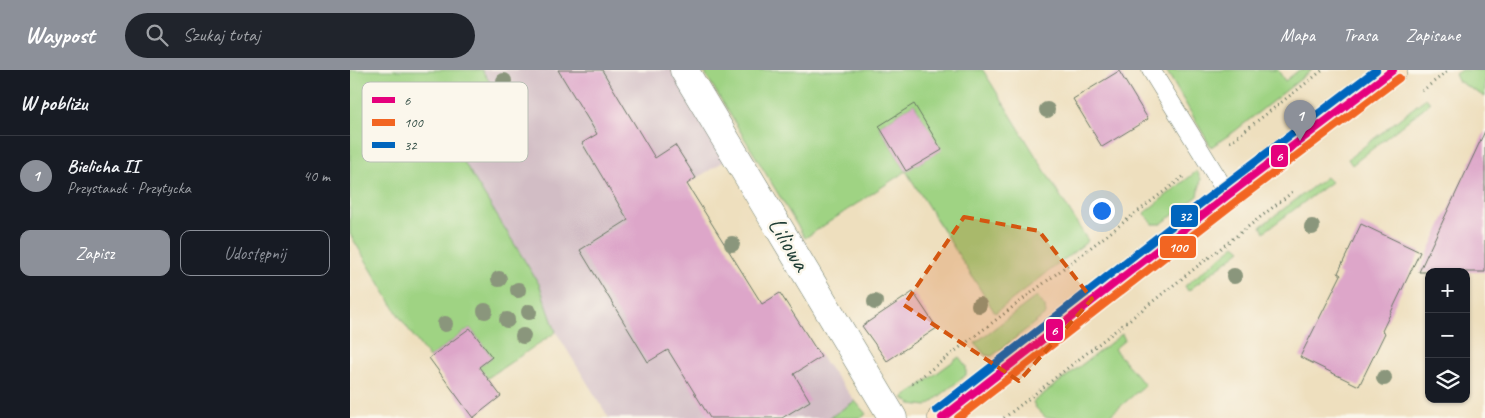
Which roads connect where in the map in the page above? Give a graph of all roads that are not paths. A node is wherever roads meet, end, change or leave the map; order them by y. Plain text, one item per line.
1 (684, 70) edge
2 (1151, 70) edge
3 (1392, 70) edge
4 (1228, 195) junction
5 (889, 412) edge
6 (942, 418) edge

1 - 5 street, Liliowa
2 - 4 lane
3 - 4 main road
4 - 6 main road

